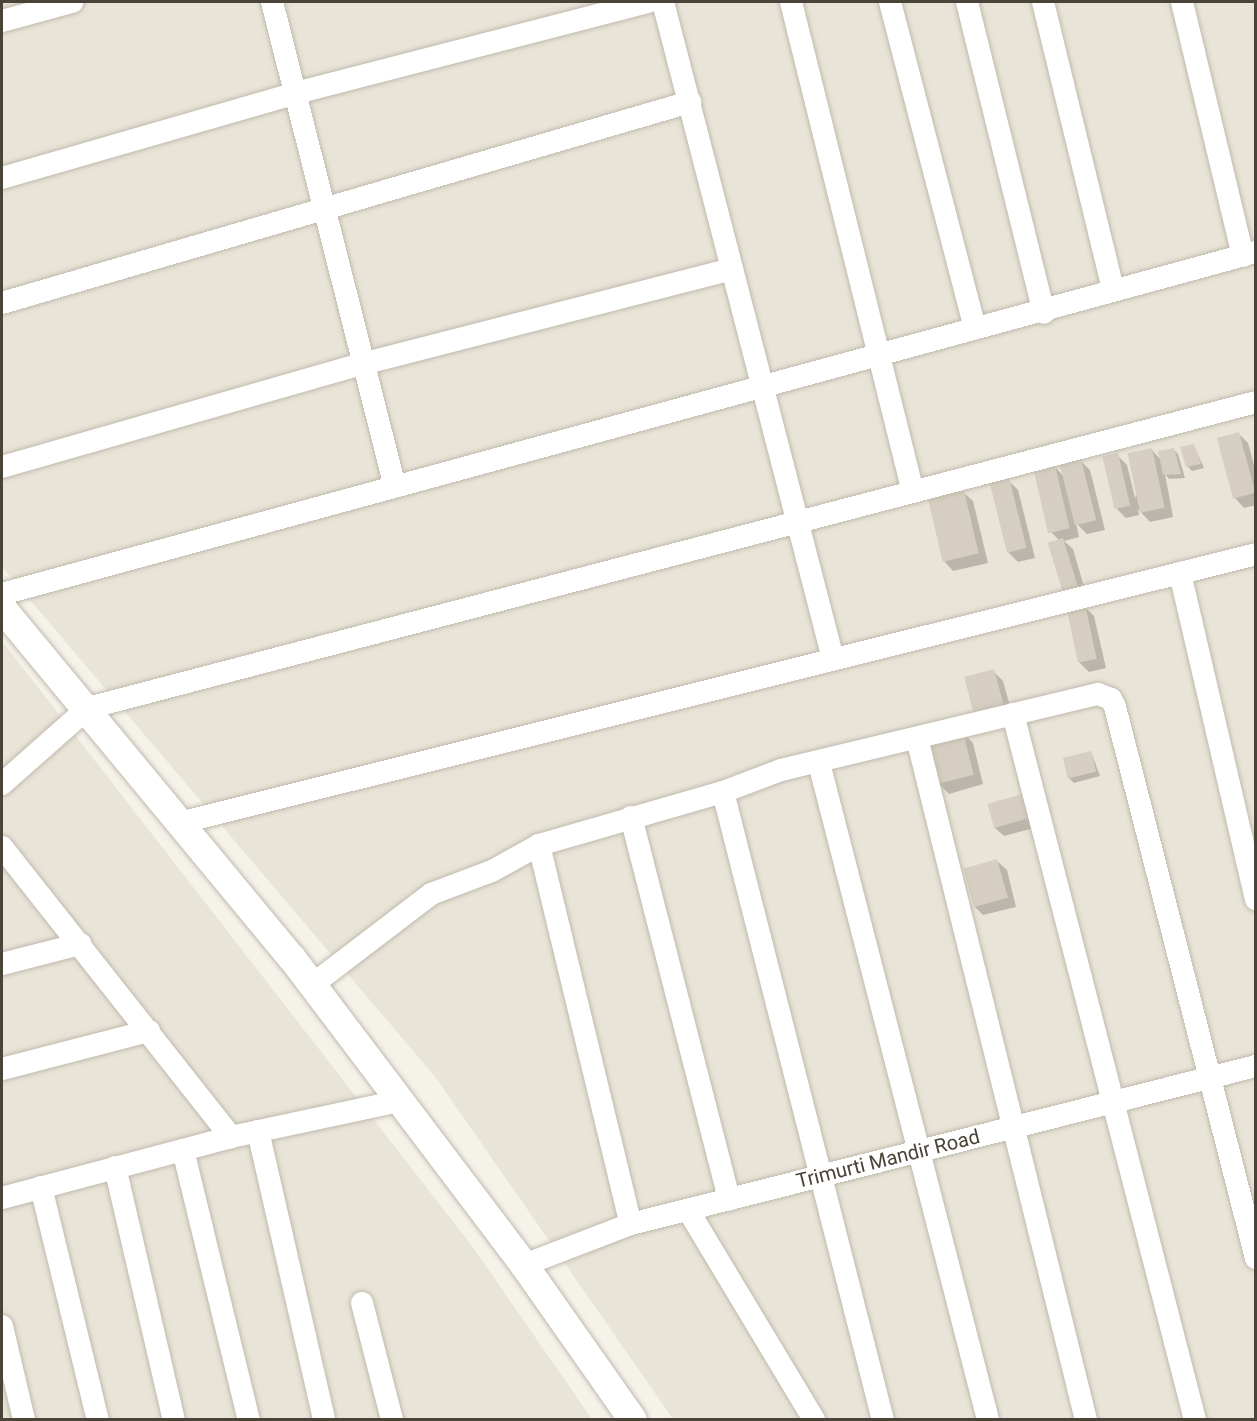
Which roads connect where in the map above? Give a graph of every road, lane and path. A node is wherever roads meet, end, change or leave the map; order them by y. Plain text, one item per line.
1 (72, 2) edge
2 (272, 2) edge
3 (648, 2) edge
4 (663, 2) edge
5 (791, 2) edge
6 (890, 2) edge
7 (967, 2) edge
8 (1042, 2) edge
9 (1182, 2) edge
10 (2, 21) edge
11 (296, 93) junction
12 (690, 102) junction
13 (2, 178) edge
14 (324, 208) junction
15 (1249, 254) edge
16 (732, 269) junction
17 (1113, 289) junction
18 (2, 303) edge
19 (1044, 313) junction
20 (975, 328) junction
21 (878, 354) junction
22 (362, 364) junction
23 (763, 386) junction
24 (1256, 402) edge
25 (2, 467) edge
26 (395, 487) junction
27 (913, 492) junction
28 (798, 522) junction
29 (1256, 554) edge
30 (1180, 573) junction
31 (2, 594) edge
32 (2, 608) edge
33 (833, 659) junction
34 (88, 708) junction
35 (1013, 714) junction
36 (917, 738) junction
37 (819, 763) junction
38 (2, 784) edge
39 (723, 792) junction
40 (632, 817) junction
41 (183, 822) junction
42 (539, 845) junction
43 (5, 856) edge
44 (1256, 899) edge
45 (80, 944) junction
46 (2, 964) edge
47 (312, 985) junction
48 (149, 1031) junction
49 (1256, 1066) edge
50 (2, 1069) edge
51 (1211, 1077) junction
52 (399, 1101) junction
53 (1114, 1102) junction
54 (1013, 1127) junction
55 (258, 1131) junction
56 (231, 1137) junction
57 (183, 1150) junction
58 (922, 1151) junction
59 (115, 1167) junction
60 (824, 1176) junction
61 (41, 1187) junction
62 (2, 1198) edge
63 (729, 1200) junction
64 (688, 1210) junction
65 (631, 1224) junction
66 (1256, 1258) edge
67 (524, 1265) junction
68 (362, 1303) dead end
69 (2, 1326) edge
70 (24, 1419) edge
71 (98, 1419) edge
72 (174, 1419) edge
73 (249, 1419) edge
74 (324, 1419) edge
75 (393, 1419) edge
76 (633, 1419) edge
77 (814, 1419) edge
78 (883, 1419) edge
79 (988, 1419) edge
80 (1086, 1419) edge
81 (1195, 1419) edge

1 - 10 street
2 - 11 street
3 - 11 street
4 - 12 street
5 - 21 street
6 - 20 street
7 - 19 street
8 - 17 street
9 - 15 street
11 - 13 street
11 - 14 street
12 - 14 street
12 - 16 street
14 - 18 street
14 - 22 street
15 - 17 street
16 - 22 street
16 - 23 street
17 - 19 street
19 - 20 street
20 - 21 street
21 - 23 street
21 - 27 street
22 - 25 street
22 - 26 street
23 - 26 street
23 - 28 street
24 - 27 street
26 - 31 street
27 - 28 street
28 - 33 street
28 - 34 street
29 - 30 street
30 - 33 street
30 - 44 street
32 - 34 street
33 - 41 street
34 - 38 street
34 - 41 street
35 - 36 street
35 - 51 street
35 - 53 street
36 - 37 street
36 - 54 street
37 - 39 street
37 - 58 street
39 - 40 street
39 - 60 street
40 - 42 street
40 - 63 street
41 - 47 street
42 - 47 street
42 - 65 street
43 - 45 street
45 - 46 street
45 - 48 street
47 - 52 street
48 - 50 street
48 - 56 street
49 - 51 street, Trimurti Mandir Road
51 - 53 street, Trimurti Mandir Road
51 - 66 street
52 - 55 street
52 - 67 street
53 - 54 street, Trimurti Mandir Road
53 - 81 street
54 - 58 street, Trimurti Mandir Road
54 - 80 street
55 - 56 street
55 - 74 street
56 - 57 street
57 - 59 street
57 - 73 street
58 - 60 street, Trimurti Mandir Road
58 - 79 street
59 - 61 street
59 - 72 street
60 - 63 street, Trimurti Mandir Road
60 - 78 street
61 - 62 street
61 - 71 street
63 - 64 street, Trimurti Mandir Road
64 - 65 street, Trimurti Mandir Road
64 - 77 street
65 - 67 street, Trimurti Mandir Road
67 - 76 street
68 - 75 street
69 - 70 street

